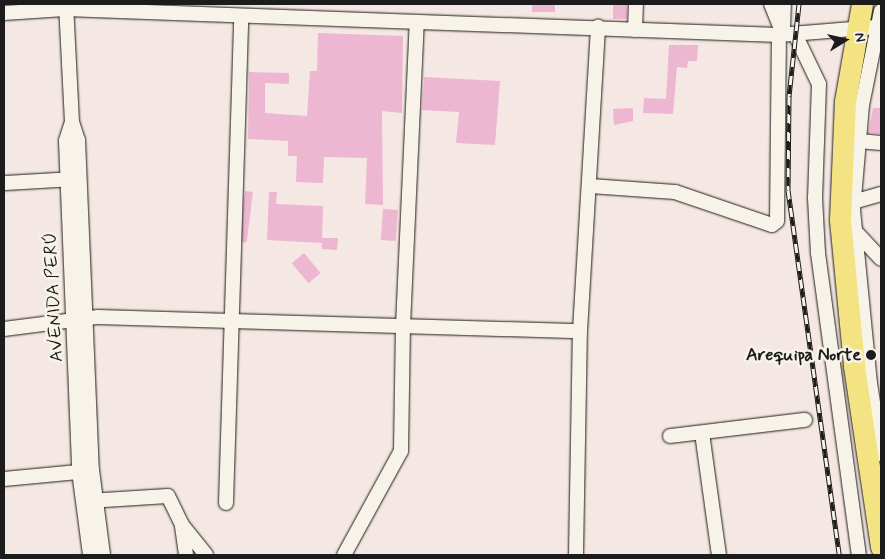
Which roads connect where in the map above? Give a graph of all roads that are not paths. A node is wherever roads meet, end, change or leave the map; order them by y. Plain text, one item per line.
1 (636, 4) edge
2 (771, 4) edge
3 (784, 4) edge
4 (862, 4) edge
5 (58, 5) edge
6 (881, 11) edge
7 (4, 14) edge
8 (241, 16) junction
9 (417, 22) junction
10 (867, 27) junction
11 (598, 28) junction
12 (635, 30) junction
13 (786, 34) junction
14 (859, 141) junction
15 (881, 143) edge
16 (74, 179) junction
17 (4, 183) edge
18 (590, 186) junction
19 (881, 194) edge
20 (846, 202) junction
21 (855, 230) junction
22 (881, 259) edge
23 (231, 319) junction
24 (80, 321) junction
25 (403, 326) junction
26 (4, 329) edge
27 (580, 331) junction
28 (805, 420) dead end
29 (702, 433) junction
30 (670, 436) dead end
31 (881, 454) edge
32 (85, 471) junction
33 (877, 478) edge
34 (4, 479) edge
35 (90, 501) junction
36 (226, 503) dead end
37 (182, 525) junction
38 (881, 539) edge
39 (90, 555) edge
40 (103, 555) edge
41 (186, 555) edge
42 (206, 555) edge
43 (344, 555) edge
44 (576, 555) edge
45 (719, 555) edge
46 (859, 555) edge

1 - 12 street
2 - 13 street
3 - 13 street
4 - 10 highway
5 - 7 street
5 - 8 street
5 - 16 street, AVENIDA PERÚ
6 - 10 street
8 - 9 street
8 - 23 street
9 - 11 street
9 - 25 street
10 - 13 street
10 - 14 street
10 - 20 highway
11 - 12 street
11 - 18 street
12 - 13 street
13 - 18 street
13 - 46 street
14 - 15 street
14 - 20 street
16 - 17 street
16 - 24 street, AVENIDA PERÚ
18 - 27 street
19 - 20 street
20 - 21 street
20 - 33 highway
21 - 22 street
21 - 31 street
23 - 24 street
23 - 25 street
23 - 36 street
24 - 26 street
24 - 32 street, AVENIDA PERÚ
25 - 27 street
25 - 43 street
27 - 44 street
28 - 29 street
29 - 30 street
29 - 45 street
32 - 34 street
32 - 35 street, AVENIDA PERÚ
33 - 38 highway
35 - 37 street
35 - 39 street
35 - 40 street
37 - 41 street
37 - 42 street

